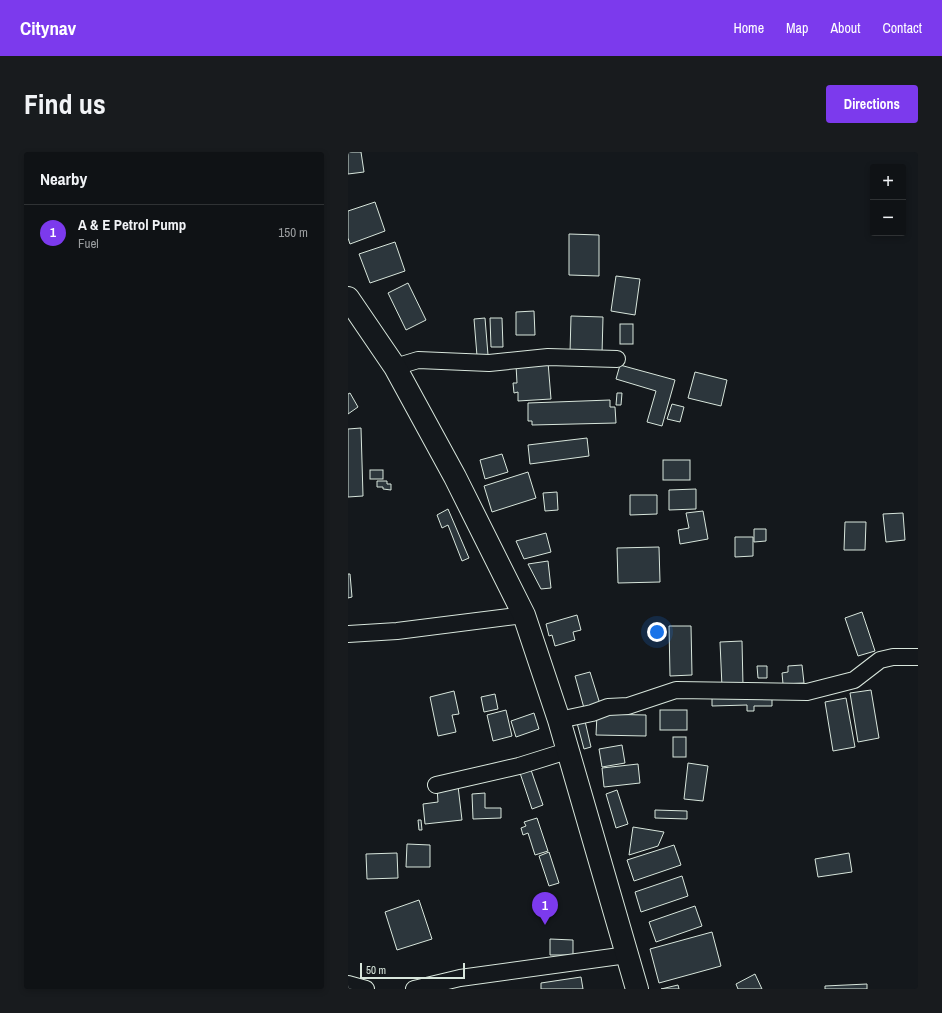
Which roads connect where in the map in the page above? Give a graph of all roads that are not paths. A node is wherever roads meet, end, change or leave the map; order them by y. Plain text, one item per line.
1 (348, 298) edge
2 (617, 359) dead end
3 (395, 367) junction
4 (524, 614) junction
5 (348, 634) edge
6 (918, 656) edge
7 (558, 720) junction
8 (567, 751) junction
9 (436, 785) dead end
10 (628, 955) junction
11 (348, 984) edge
12 (366, 989) edge
13 (414, 989) edge
14 (636, 989) edge

1 - 3 highway
2 - 3 street
3 - 4 highway
4 - 5 street
4 - 7 highway
6 - 7 street
7 - 8 highway
8 - 9 street
8 - 10 highway
10 - 13 street
10 - 14 highway
11 - 12 street

